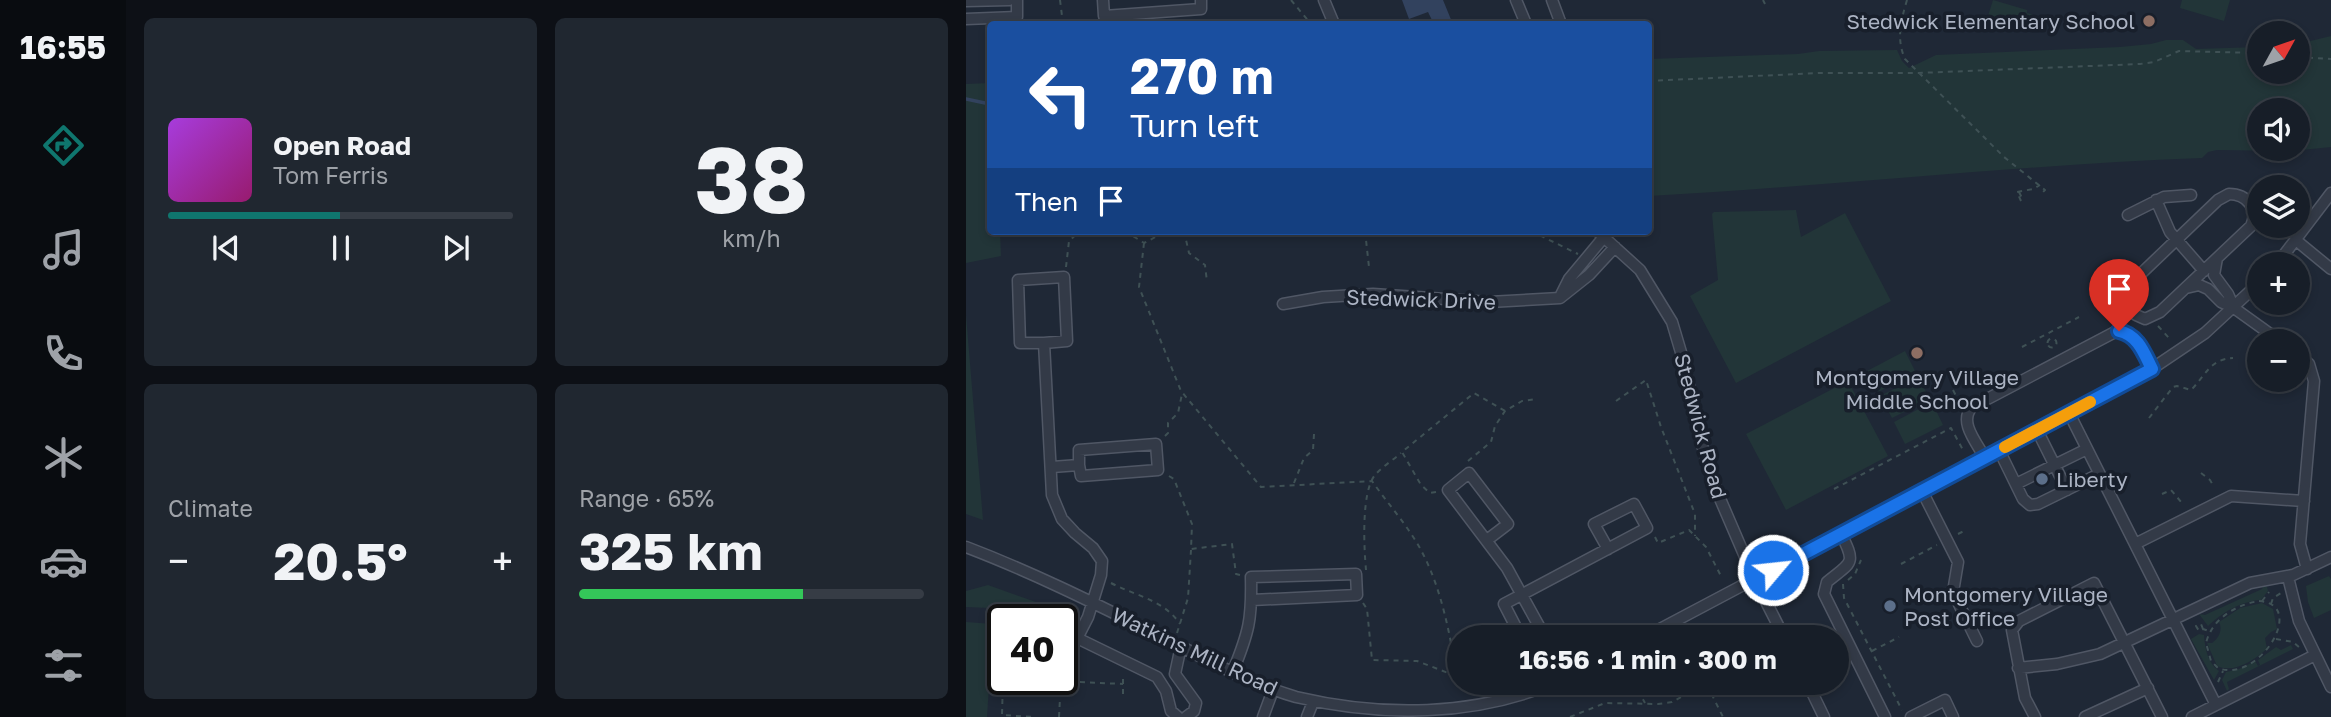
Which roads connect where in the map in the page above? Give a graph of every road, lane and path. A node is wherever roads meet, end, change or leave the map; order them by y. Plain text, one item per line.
1 (1009, 0) edge
2 (1017, 0) edge
3 (1060, 0) edge
4 (1102, 0) edge
5 (1201, 0) edge
6 (1292, 0) edge
7 (1324, 0) edge
8 (1516, 0) edge
9 (1552, 0) edge
10 (1763, 0) edge
11 (1907, 0) edge
12 (966, 1) edge
13 (1765, 4) dead end
14 (966, 19) edge
15 (1063, 21) edge
16 (1309, 21) edge
17 (1333, 21) edge
18 (1523, 21) edge
19 (1560, 21) edge
20 (2247, 52) edge
21 (2310, 58) edge
22 (2331, 59) edge
23 (1917, 73) junction
24 (1652, 81) edge
25 (2041, 185) junction
26 (2042, 193) dead end
27 (2331, 193) edge
28 (2191, 195) dead end
29 (2022, 200) dead end
30 (2155, 200) junction
31 (2127, 215) dead end
32 (1076, 235) edge
33 (1131, 235) edge
34 (1159, 235) edge
35 (1185, 235) edge
36 (1365, 235) edge
37 (1539, 235) edge
38 (1600, 235) edge
39 (1602, 235) edge
40 (2176, 240) junction
41 (2297, 241) junction
42 (1144, 243) junction
43 (1615, 247) junction
44 (2287, 252) edge
45 (1581, 255) dead end
46 (2217, 258) junction
47 (1369, 267) dead end
48 (2331, 269) edge
49 (2204, 271) junction
50 (1064, 277) junction
51 (1207, 282) dead end
52 (2185, 288) junction
53 (2247, 295) edge
54 (1560, 298) junction
55 (1283, 304) dead end
56 (2234, 308) junction
57 (2079, 317) dead end
58 (2263, 329) edge
59 (2047, 334) junction
60 (2049, 339) dead end
61 (1044, 343) junction
62 (2022, 347) dead end
63 (2233, 358) dead end
64 (2310, 367) edge
65 (2152, 369) junction
66 (1183, 393) junction
67 (1537, 399) dead end
68 (1616, 401) dead end
69 (1505, 411) junction
70 (2069, 413) junction
71 (2149, 418) dead end
72 (2037, 430) junction
73 (1314, 434) dead end
74 (1156, 444) junction
75 (2087, 449) junction
76 (1963, 450) dead end
77 (1999, 450) junction
78 (1402, 452) junction
79 (1984, 458) junction
80 (1079, 465) junction
81 (2055, 465) junction
82 (1052, 467) junction
83 (1158, 470) junction
84 (1469, 473) junction
85 (2201, 473) dead end
86 (2099, 474) junction
87 (1372, 481) junction
88 (2016, 484) junction
89 (1293, 485) junction
90 (2175, 485) dead end
91 (2214, 487) dead end
92 (1448, 489) junction
93 (1834, 489) dead end
94 (2067, 490) junction
95 (2171, 490) junction
96 (1923, 491) junction
97 (2162, 494) dead end
98 (2304, 501) junction
99 (2182, 503) dead end
100 (1647, 528) junction
101 (1966, 530) dead end
102 (1841, 534) junction
103 (1695, 536) junction
104 (1487, 540) junction
105 (1947, 540) junction
106 (2135, 544) junction
107 (966, 547) edge
108 (1191, 549) junction
109 (1608, 549) junction
110 (1860, 552) dead end
111 (2331, 557) edge
112 (1901, 564) dead end
113 (2308, 569) junction
114 (1356, 574) junction
115 (1251, 577) junction
116 (2288, 577) junction
117 (1100, 578) junction
118 (1722, 578) dead end
119 (1755, 580) junction
120 (2269, 588) dead end
121 (2285, 592) dead end
122 (1523, 594) junction
123 (1357, 595) junction
124 (1252, 600) junction
125 (2261, 601) junction
126 (1093, 602) junction
127 (2271, 605) junction
128 (2174, 621) junction
129 (2187, 624) dead end
130 (1181, 625) junction
131 (1447, 625) edge
132 (1515, 625) edge
133 (1539, 625) edge
134 (1667, 625) edge
135 (1778, 625) edge
136 (2196, 627) junction
137 (2203, 629) junction
138 (2210, 631) junction
139 (1078, 636) edge
140 (1899, 637) dead end
141 (1078, 638) edge
142 (2275, 639) junction
143 (1977, 641) dead end
144 (1177, 644) junction
145 (2125, 644) junction
146 (2302, 650) dead end
147 (1871, 652) junction
148 (2315, 655) junction
149 (2018, 668) junction
150 (2223, 670) junction
151 (1233, 671) junction
152 (1447, 672) edge
153 (1123, 677) dead end
154 (1078, 681) edge
155 (1123, 684) junction
156 (2331, 687) edge
157 (2148, 688) junction
158 (2215, 689) dead end
159 (1273, 690) junction
160 (1123, 694) dead end
161 (1003, 695) edge
162 (1060, 695) edge
163 (1522, 695) edge
164 (1640, 695) edge
165 (1685, 695) edge
166 (1713, 695) edge
167 (1813, 695) edge
168 (1313, 702) junction
169 (1645, 704) junction
170 (2216, 705) junction
171 (2205, 714) edge
172 (1357, 715) edge
173 (1033, 717) edge
174 (1059, 717) edge
175 (1178, 717) edge
176 (1186, 717) edge
177 (1263, 717) edge
178 (1307, 717) edge
179 (1570, 717) edge
180 (1723, 717) edge
181 (1824, 717) edge
182 (1885, 717) edge
183 (1905, 717) edge
184 (1911, 717) edge
185 (1953, 717) edge
186 (2035, 717) edge
187 (2085, 717) edge
188 (2162, 717) edge
189 (2192, 717) edge

1 - 12 street
2 - 14 street
3 - 15 path
4 - 5 street
6 - 16 path
7 - 17 street
8 - 18 street
9 - 19 street
10 - 13 path
11 - 23 path
20 - 23 path
21 - 22 path
23 - 24 path
23 - 25 path
25 - 26 path
25 - 29 path
27 - 41 street
28 - 30 street
30 - 31 street
30 - 40 street
32 - 50 path
33 - 42 path
34 - 42 path
35 - 51 path
36 - 47 path
37 - 45 path
38 - 54 street
39 - 43 street, Stedwick Road
40 - 46 street
40 - 49 street
40 - 52 street
41 - 44 street
41 - 48 street
42 - 66 path
43 - 54 street
43 - 119 street, Stedwick Road
46 - 49 street
46 - 56 street
49 - 52 street
50 - 61 street
50 - 61 street
52 - 56 street
53 - 56 street
54 - 55 street, Stedwick Drive
56 - 58 street
56 - 65 street
57 - 59 path
59 - 60 path
59 - 62 path
61 - 82 street
63 - 71 path
64 - 98 street
65 - 70 street
65 - 79 street
66 - 74 path
66 - 89 path
67 - 69 path
68 - 103 path
69 - 78 path
69 - 84 path
70 - 72 street
70 - 75 street
72 - 77 street
72 - 81 street
73 - 89 path
74 - 80 street
74 - 83 street
75 - 81 street
75 - 86 street
76 - 93 path
77 - 79 street
77 - 88 street
78 - 87 path
78 - 92 path
79 - 96 street
80 - 82 street
80 - 83 street
81 - 88 street
81 - 94 street
82 - 117 street
83 - 108 path
84 - 92 street
84 - 104 street
85 - 91 path
86 - 94 street
86 - 106 street
87 - 89 path
87 - 114 path
87 - 131 path
88 - 94 street
90 - 95 path
92 - 104 street
95 - 97 path
95 - 99 path
96 - 102 street
96 - 105 street
98 - 106 street
98 - 113 street
100 - 103 path
100 - 109 street
100 - 109 street
101 - 105 path
102 - 119 street
102 - 182 street
103 - 118 path
104 - 122 street
105 - 112 path
105 - 143 street
106 - 128 street
107 - 126 street, Watkins Mill Road
108 - 115 path
108 - 130 path
109 - 122 street
110 - 147 path
111 - 113 street
113 - 116 street
114 - 115 street
114 - 123 street
115 - 124 street
116 - 128 street
116 - 148 street
117 - 126 street
117 - 130 path
119 - 134 street
119 - 135 street, Stedwick Road
120 - 125 path
121 - 127 path
122 - 132 street
122 - 133 street
123 - 124 street
123 - 152 path
124 - 151 street
125 - 127 path
125 - 138 path
126 - 139 street
126 - 144 street, Watkins Mill Road
127 - 142 path
128 - 145 street
128 - 170 street
129 - 136 path
130 - 144 path
136 - 137 path
136 - 137 path
137 - 138 path
138 - 150 path
140 - 147 path
141 - 175 street
142 - 146 path
142 - 150 path
144 - 151 street, Watkins Mill Road
144 - 176 street
145 - 149 street
145 - 149 street
145 - 157 street
147 - 183 path
148 - 156 street
148 - 170 street
149 - 186 street
150 - 158 path
151 - 159 street, Watkins Mill Road
153 - 155 path
154 - 155 path
155 - 160 path
157 - 187 street
157 - 188 street
159 - 168 street, Watkins Mill Road
159 - 177 street
161 - 173 path
162 - 174 path
163 - 172 street, Watkins Mill Road
164 - 169 path
165 - 169 path
166 - 180 path
167 - 181 street
168 - 172 street, Watkins Mill Road
168 - 178 street
169 - 179 path
170 - 171 street
171 - 189 street
184 - 185 street

